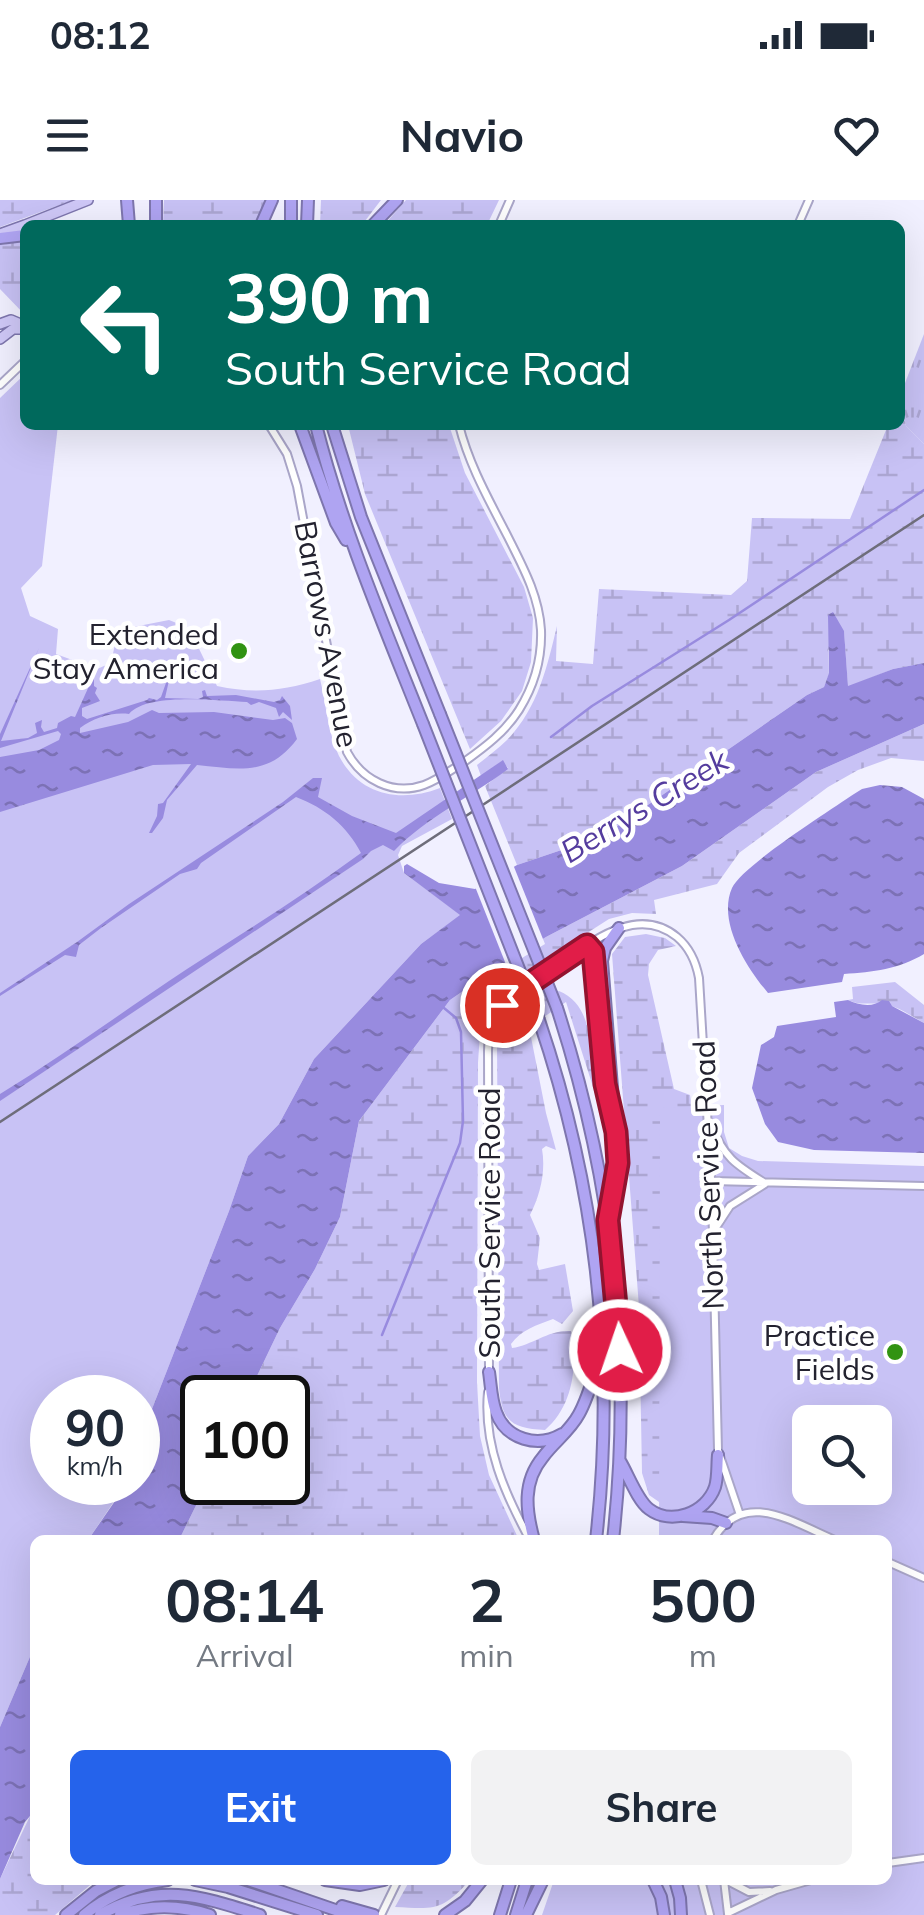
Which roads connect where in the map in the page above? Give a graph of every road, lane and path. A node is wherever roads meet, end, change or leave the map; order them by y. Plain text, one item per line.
1 (88, 200) edge
2 (393, 200) edge
3 (38, 220) edge
4 (377, 220) edge
5 (20, 366) edge
6 (0, 385) edge
7 (271, 430) edge
8 (302, 430) edge
9 (317, 430) edge
10 (334, 430) edge
11 (461, 430) edge
12 (357, 558) junction
13 (619, 928) junction
14 (587, 945) junction
15 (708, 1115) junction
16 (616, 1132) junction
17 (712, 1181) junction
18 (766, 1183) junction
19 (924, 1186) edge
20 (608, 1220) junction
21 (712, 1233) junction
22 (603, 1349) junction
23 (489, 1372) junction
24 (567, 1430) junction
25 (718, 1455) junction
26 (620, 1459) junction
27 (740, 1514) junction
28 (680, 1516) junction
29 (726, 1522) junction
30 (529, 1535) edge
31 (531, 1535) edge
32 (596, 1535) edge
33 (612, 1535) edge
34 (717, 1535) edge
35 (823, 1535) edge
36 (892, 1564) edge
37 (924, 1578) edge
38 (924, 1858) edge
39 (892, 1863) edge
40 (107, 1885) edge
41 (145, 1885) edge
42 (222, 1885) edge
43 (263, 1885) edge
44 (395, 1885) edge
45 (478, 1885) edge
46 (509, 1885) edge
47 (525, 1885) edge
48 (541, 1885) edge
49 (655, 1885) edge
50 (676, 1885) edge
51 (702, 1885) edge
52 (725, 1885) edge
53 (736, 1885) edge
54 (793, 1885) edge
55 (776, 1890) junction
56 (354, 1913) edge
57 (728, 1914) edge
58 (66, 1915) edge
59 (84, 1915) edge
60 (100, 1915) edge
61 (120, 1915) edge
62 (210, 1915) edge
63 (260, 1915) edge
64 (316, 1915) edge
65 (377, 1915) edge
66 (444, 1915) edge
67 (500, 1915) edge
68 (516, 1915) edge
69 (526, 1915) edge
70 (664, 1915) edge
71 (681, 1915) edge
72 (710, 1915) edge

1 - 3 main road
2 - 4 highway
5 - 6 street
7 - 11 street, Barrows Avenue
8 - 12 highway
9 - 12 highway
10 - 20 highway, bridge
12 - 22 highway, bridge
13 - 14 street
13 - 15 street, North Service Road
13 - 16 highway
14 - 16 highway
14 - 23 street, South Service Road
15 - 17 street, North Service Road
15 - 18 street
16 - 20 highway
17 - 18 street
17 - 21 street, North Service Road
18 - 19 street
18 - 21 street
20 - 26 highway
21 - 25 street, North Service Road
22 - 24 highway
22 - 32 highway
23 - 24 highway
23 - 30 street, South Service Road
24 - 31 highway
25 - 27 street, North Service Road
25 - 28 highway
26 - 28 highway
26 - 33 highway
27 - 29 street
27 - 35 street
28 - 29 highway
29 - 34 street
36 - 37 street
38 - 39 street
40 - 58 highway
41 - 59 highway
42 - 64 highway
43 - 56 highway
44 - 65 street
45 - 66 highway
46 - 67 highway
47 - 68 highway
48 - 69 highway
49 - 70 highway
50 - 71 highway
51 - 72 street
52 - 57 street
53 - 55 street
54 - 55 street
55 - 57 street
56 - 65 highway
60 - 63 highway
61 - 62 highway

